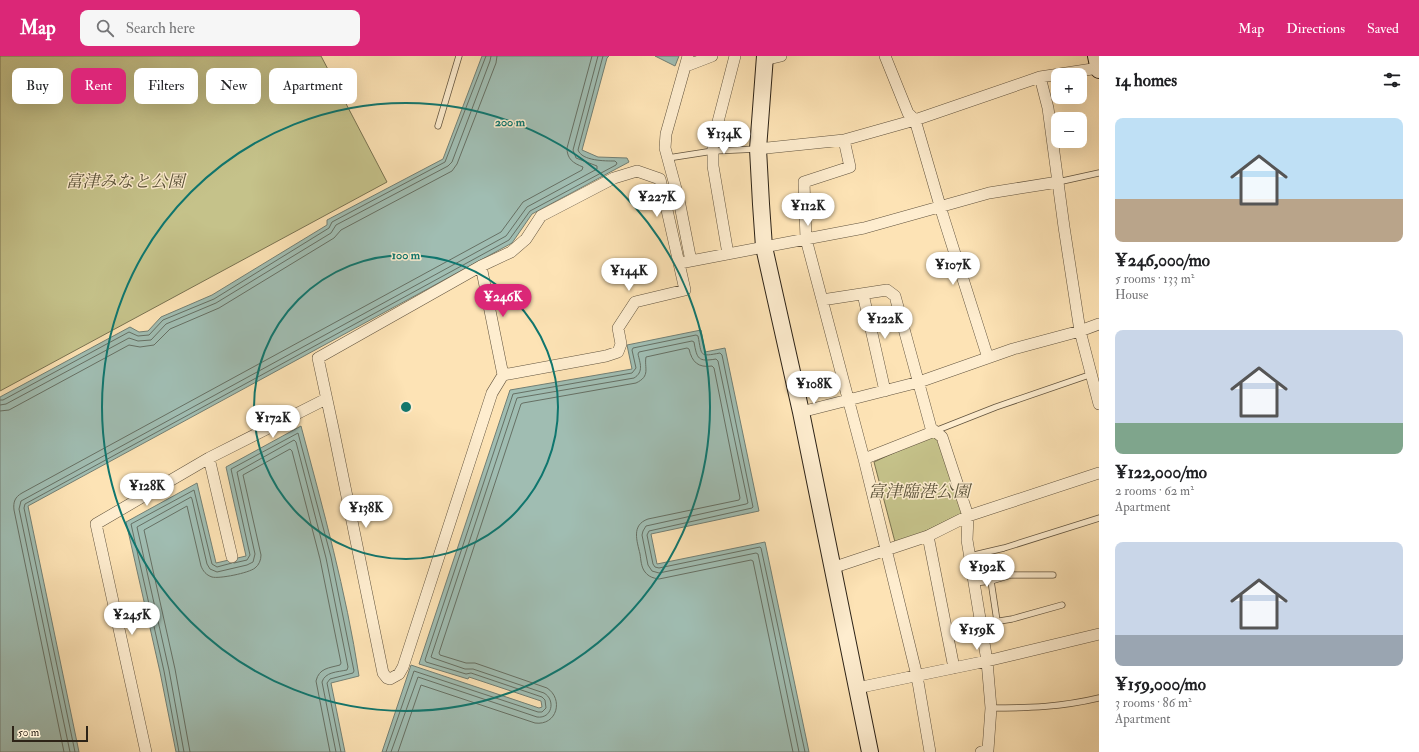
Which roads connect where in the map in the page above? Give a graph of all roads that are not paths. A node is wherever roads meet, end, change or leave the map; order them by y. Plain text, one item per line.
1 (459, 56) edge
2 (712, 56) edge
3 (734, 56) edge
4 (781, 56) edge
5 (885, 56) edge
6 (1096, 56) edge
7 (764, 58) edge
8 (687, 61) edge
9 (1099, 69) edge
10 (1040, 77) junction
11 (915, 120) junction
12 (438, 126) dead end
13 (844, 140) junction
14 (758, 149) junction
15 (713, 151) junction
16 (668, 158) junction
17 (1099, 173) edge
18 (1058, 182) junction
19 (941, 207) junction
20 (806, 239) junction
21 (764, 247) junction
22 (728, 254) junction
23 (691, 261) junction
24 (680, 263) junction
25 (480, 266) junction
26 (863, 294) junction
27 (822, 300) junction
28 (1099, 324) edge
29 (1080, 331) junction
30 (988, 358) junction
31 (1092, 374) junction
32 (503, 375) junction
33 (919, 382) junction
34 (885, 391) junction
35 (326, 399) junction
36 (849, 400) junction
37 (1099, 404) edge
38 (801, 412) junction
39 (935, 431) junction
40 (209, 458) junction
41 (864, 459) junction
42 (1099, 472) edge
43 (968, 516) junction
44 (1099, 518) edge
45 (928, 536) junction
46 (887, 550) junction
47 (970, 556) junction
48 (232, 557) dead end
49 (832, 568) junction
50 (1053, 575) dead end
51 (991, 581) junction
52 (974, 583) junction
53 (1062, 605) dead end
54 (998, 621) junction
55 (980, 624) junction
56 (1099, 634) edge
57 (986, 661) junction
58 (954, 668) junction
59 (917, 676) junction
60 (857, 688) junction
61 (1099, 698) edge
62 (991, 708) junction
63 (146, 752) edge
64 (870, 752) edge
65 (930, 752) edge
66 (981, 752) edge

1 - 12 lane
2 - 8 street
3 - 15 street
4 - 7 street
5 - 11 street
6 - 9 street
7 - 14 street
8 - 16 street
9 - 10 street
10 - 11 street
10 - 18 street
11 - 13 street
11 - 19 street
13 - 14 street
13 - 20 street
14 - 15 lane
14 - 21 street
15 - 16 lane
15 - 22 street
16 - 23 street
17 - 18 lane
18 - 19 street
18 - 29 street
19 - 20 street
19 - 30 street
20 - 21 street
20 - 27 street
21 - 22 street
21 - 38 street
22 - 23 street
23 - 24 street
24 - 25 street
24 - 32 street
25 - 32 street
25 - 35 street
26 - 27 street
26 - 33 street
26 - 34 street
27 - 36 street
28 - 29 street
29 - 30 street
29 - 31 street
30 - 33 street
31 - 37 street
31 - 39 lane
32 - 35 street
33 - 34 street
33 - 39 street
34 - 36 street
35 - 40 street
36 - 38 street
36 - 41 street
38 - 49 street
39 - 41 street
39 - 43 street
40 - 48 street
40 - 63 street
41 - 46 street
42 - 43 street
43 - 45 street
43 - 47 street
44 - 47 lane
45 - 46 street
45 - 58 street
46 - 49 street
46 - 59 street
47 - 52 street
49 - 60 street
50 - 51 lane
51 - 52 lane
51 - 54 lane
52 - 55 street
53 - 54 lane
54 - 55 lane
55 - 57 street
56 - 57 street
57 - 58 street
57 - 62 street
58 - 59 street
59 - 60 street
59 - 65 street
60 - 64 street
61 - 62 lane
62 - 66 street

